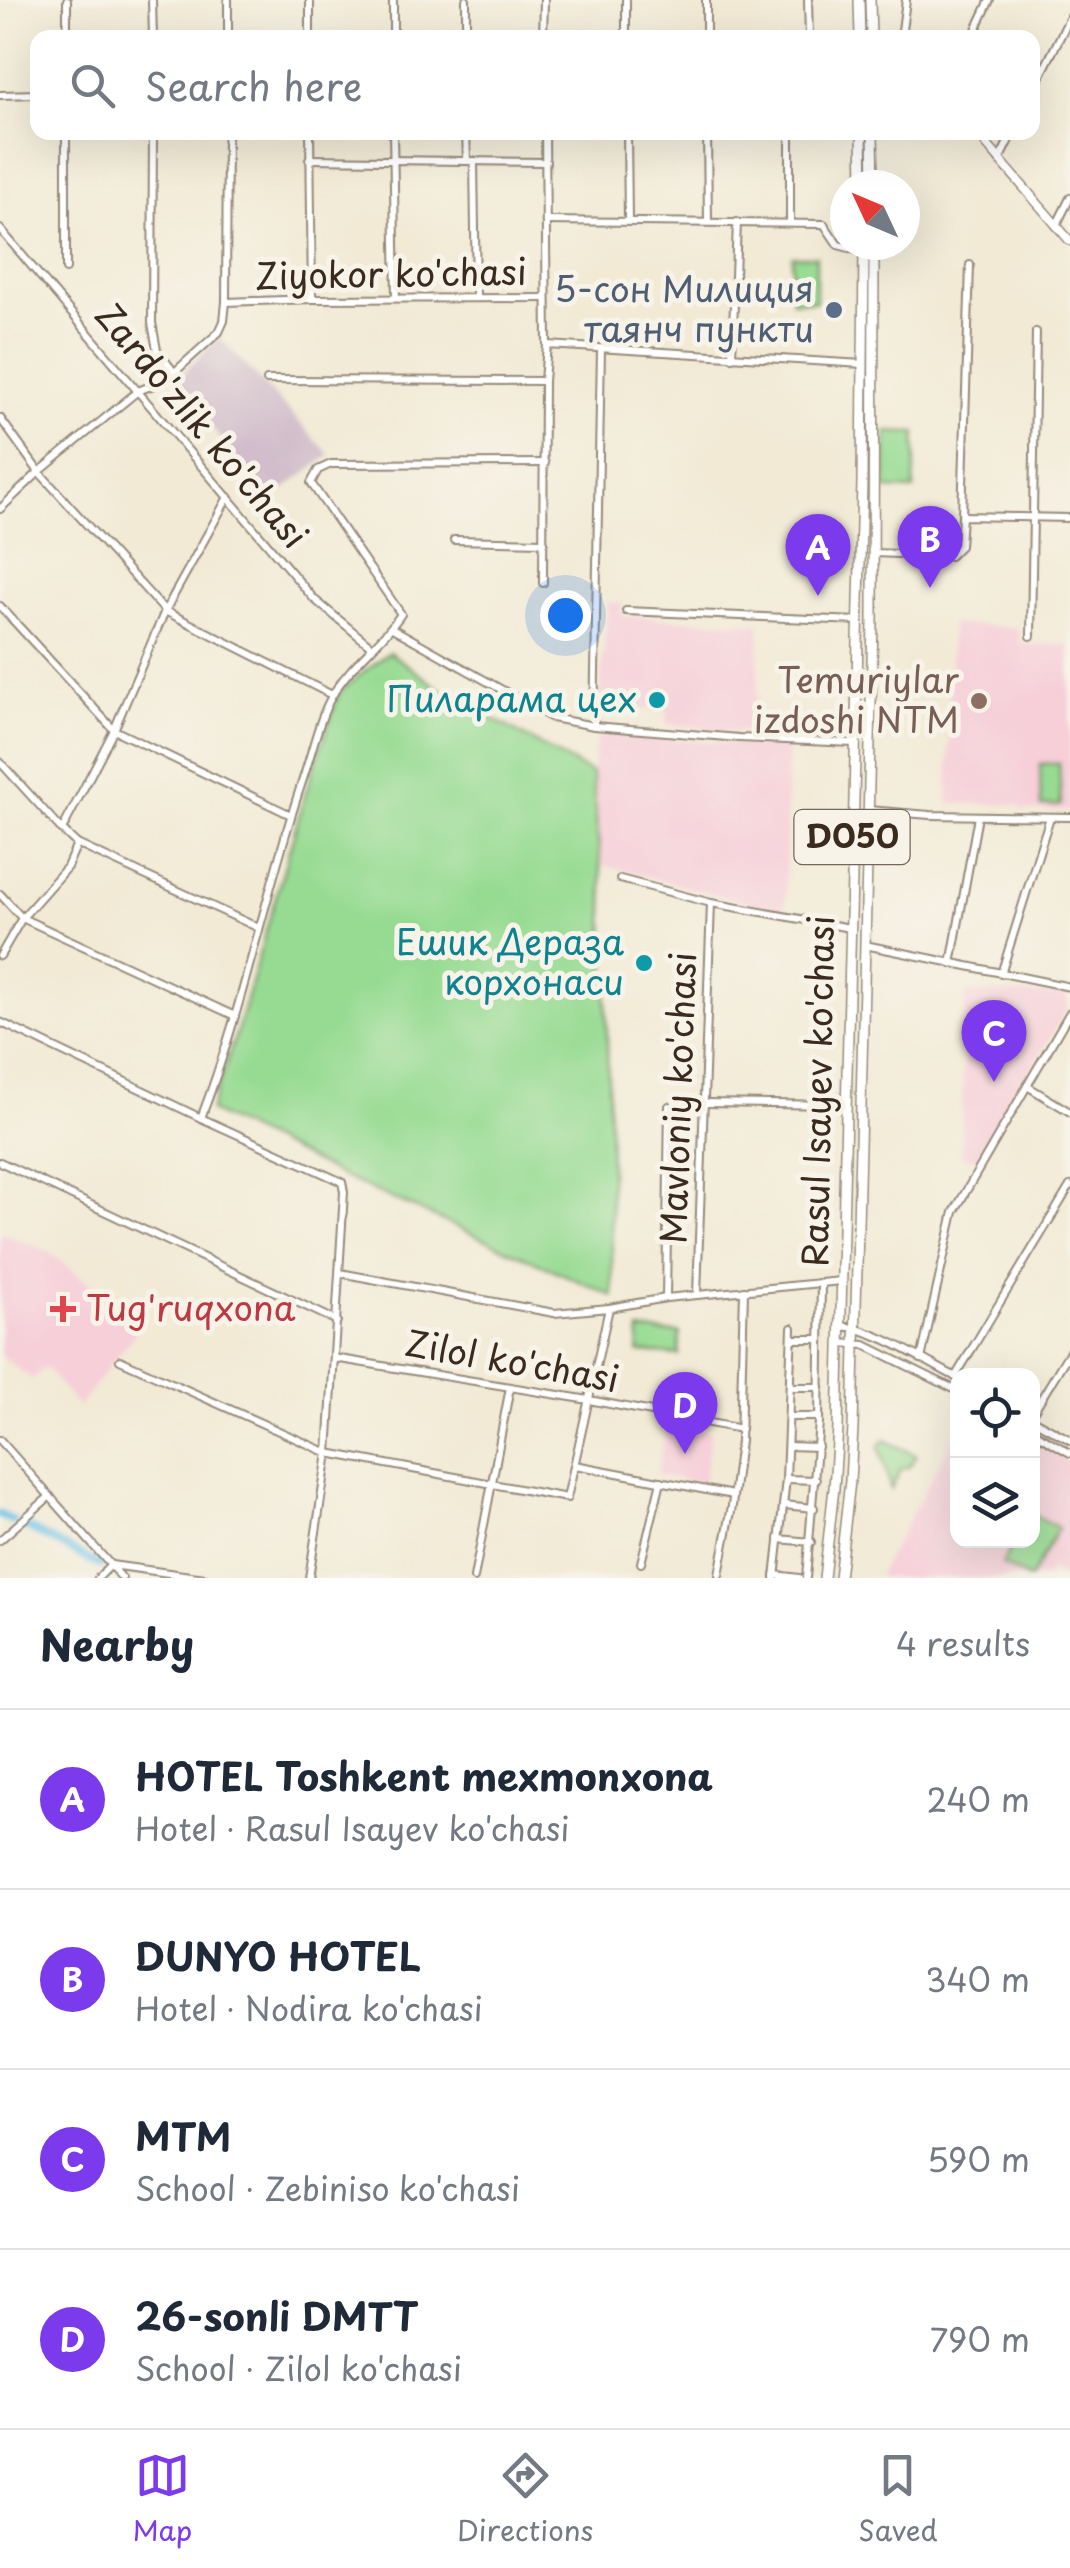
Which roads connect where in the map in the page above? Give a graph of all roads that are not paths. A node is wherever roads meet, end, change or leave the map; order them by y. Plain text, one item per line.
1 (67, 0) edge
2 (152, 0) edge
3 (228, 0) edge
4 (310, 0) edge
5 (393, 0) edge
6 (466, 0) edge
7 (544, 0) edge
8 (626, 0) edge
9 (706, 0) edge
10 (808, 0) edge
11 (859, 0) edge
12 (870, 0) edge
13 (906, 0) edge
14 (990, 0) edge
15 (1070, 18) edge
16 (67, 30) edge
17 (152, 30) edge
18 (228, 30) edge
19 (310, 30) edge
20 (393, 30) edge
21 (466, 30) edge
22 (543, 30) edge
23 (626, 30) edge
24 (706, 30) edge
25 (809, 30) edge
26 (860, 30) edge
27 (871, 30) edge
28 (902, 30) edge
29 (976, 30) edge
30 (1040, 77) edge
31 (30, 94) edge
32 (0, 95) edge
33 (66, 140) edge
34 (153, 140) edge
35 (228, 140) edge
36 (310, 140) edge
37 (393, 140) edge
38 (467, 140) edge
39 (545, 140) edge
40 (627, 140) edge
41 (707, 140) edge
42 (790, 140) edge
43 (862, 140) edge
44 (873, 140) edge
45 (983, 140) edge
46 (1009, 140) edge
47 (310, 159) junction
48 (393, 160) junction
49 (470, 160) junction
50 (1000, 160) junction
51 (546, 162) junction
52 (863, 170) edge
53 (874, 170) edge
54 (1070, 198) edge
55 (546, 221) junction
56 (628, 221) junction
57 (708, 222) junction
58 (736, 222) junction
59 (790, 223) junction
60 (1056, 226) junction
61 (0, 229) edge
62 (830, 233) edge
63 (1070, 242) edge
64 (864, 260) edge
65 (874, 260) edge
66 (970, 265) dead end
67 (66, 269) dead end
68 (396, 298) junction
69 (476, 298) junction
70 (546, 298) junction
71 (312, 299) junction
72 (226, 302) junction
73 (1036, 332) dead end
74 (547, 345) junction
75 (601, 349) junction
76 (732, 357) junction
77 (864, 364) junction
78 (174, 372) junction
79 (267, 380) dead end
80 (544, 381) junction
81 (138, 391) junction
82 (0, 418) edge
83 (545, 463) junction
84 (39, 472) junction
85 (228, 497) junction
86 (0, 509) edge
87 (962, 516) junction
88 (1033, 517) junction
89 (1070, 518) edge
90 (454, 540) dead end
91 (544, 542) junction
92 (873, 553) junction
93 (543, 583) dead end
94 (0, 606) edge
95 (165, 611) junction
96 (626, 611) dead end
97 (858, 621) junction
98 (873, 622) junction
99 (392, 628) junction
100 (1031, 636) dead end
101 (372, 647) junction
102 (332, 695) junction
103 (594, 726) junction
104 (114, 730) junction
105 (854, 743) junction
106 (0, 762) edge
107 (868, 810) junction
108 (291, 815) junction
109 (978, 816) junction
110 (1050, 817) junction
111 (1070, 817) edge
112 (62, 830) junction
113 (77, 844) junction
114 (620, 879) dead end
115 (0, 894) edge
116 (710, 903) junction
117 (22, 918) junction
118 (260, 928) junction
119 (850, 928) junction
120 (865, 945) junction
121 (0, 956) edge
122 (952, 964) junction
123 (1000, 974) junction
124 (1070, 987) edge
125 (1070, 1012) edge
126 (236, 1016) junction
127 (0, 1022) edge
128 (1027, 1086) junction
129 (705, 1103) junction
130 (846, 1104) junction
131 (669, 1106) dead end
132 (1070, 1112) edge
133 (201, 1118) junction
134 (0, 1162) edge
135 (1070, 1186) edge
136 (340, 1273) junction
137 (841, 1281) junction
138 (821, 1283) junction
139 (744, 1290) junction
140 (698, 1295) junction
141 (666, 1298) junction
142 (609, 1308) junction
143 (336, 1321) junction
144 (840, 1326) junction
145 (854, 1327) junction
146 (792, 1328) dead end
147 (792, 1339) junction
148 (820, 1339) junction
149 (854, 1342) junction
150 (839, 1343) junction
151 (1070, 1351) edge
152 (334, 1358) junction
153 (120, 1360) dead end
154 (922, 1360) junction
155 (961, 1368) edge
156 (919, 1370) junction
157 (950, 1374) edge
158 (510, 1387) junction
159 (791, 1387) junction
160 (820, 1387) junction
161 (950, 1387) edge
162 (589, 1400) junction
163 (1040, 1402) edge
164 (819, 1416) junction
165 (790, 1417) junction
166 (1040, 1421) edge
167 (741, 1429) junction
168 (1040, 1436) edge
169 (0, 1440) edge
170 (1070, 1440) edge
171 (788, 1446) junction
172 (818, 1447) junction
173 (328, 1453) junction
174 (1070, 1453) edge
175 (574, 1465) junction
176 (786, 1479) junction
177 (816, 1480) junction
178 (661, 1482) junction
179 (493, 1484) junction
180 (734, 1495) junction
181 (50, 1496) junction
182 (783, 1505) junction
183 (814, 1508) junction
184 (779, 1539) junction
185 (0, 1540) edge
186 (810, 1542) junction
187 (642, 1563) dead end
188 (112, 1566) junction
189 (718, 1575) dead end
190 (775, 1577) edge
191 (98, 1578) edge
192 (122, 1578) edge
193 (204, 1578) edge
194 (309, 1578) edge
195 (474, 1578) edge
196 (802, 1578) edge
197 (824, 1578) edge
198 (839, 1578) edge

1 - 16 street
2 - 17 street
3 - 18 street
4 - 19 street
5 - 20 street
6 - 21 street
7 - 22 street
8 - 23 street
9 - 24 street
10 - 25 street
11 - 26 main road
12 - 27 main road
13 - 28 street
14 - 29 street
15 - 30 street
31 - 32 street
33 - 67 street
34 - 78 street
35 - 72 street, Ziyokor ko'chasi
36 - 47 street
37 - 48 street
38 - 49 street
39 - 51 street
40 - 56 street
41 - 57 street
42 - 59 street
43 - 52 main road
44 - 53 main road
45 - 50 street
46 - 50 street
47 - 48 street
47 - 71 street
48 - 49 street
48 - 68 street
49 - 51 street
49 - 69 street
50 - 60 street
51 - 55 street
54 - 60 street
55 - 56 street
55 - 70 street
56 - 57 street
57 - 58 street
58 - 59 street
58 - 76 street
59 - 62 street
60 - 63 street
61 - 81 street, Zardo'zlik ko'chasi
64 - 77 main road, Rasul Isayev ko'chasi / D050
65 - 92 main road, Rasul Isayev ko'chasi / D050
66 - 87 street
68 - 69 street, Ziyokor ko'chasi
68 - 71 street, Ziyokor ko'chasi
69 - 70 street, Ziyokor ko'chasi
70 - 74 street
71 - 72 street, Ziyokor ko'chasi
72 - 78 street
73 - 88 street
74 - 75 street
74 - 80 street
75 - 76 street
75 - 103 street
76 - 77 street
77 - 97 main road, Rasul Isayev ko'chasi / D050
78 - 81 street
79 - 80 street
80 - 83 street
81 - 84 street
81 - 85 street, Zardo'zlik ko'chasi
82 - 84 street
83 - 91 street
83 - 99 street
84 - 86 street
84 - 95 street
85 - 95 street
85 - 101 street, Zardo'zlik ko'chasi
87 - 88 street
87 - 92 street
88 - 89 street
88 - 100 street
90 - 91 street
91 - 93 street
92 - 98 main road, Rasul Isayev ko'chasi / D050
94 - 104 street
95 - 102 street
95 - 104 street
96 - 97 street
97 - 98 main road
97 - 105 main road, Rasul Isayev ko'chasi / D050
98 - 107 main road, Rasul Isayev ko'chasi / D050
99 - 101 street
99 - 103 street
101 - 102 street
102 - 108 street
103 - 105 street
104 - 108 street
104 - 112 street
105 - 119 main road, Rasul Isayev ko'chasi / D050
106 - 112 street
107 - 109 street
107 - 120 main road, Rasul Isayev ko'chasi / D050
108 - 118 street
109 - 110 street
109 - 122 street
110 - 111 street
110 - 123 street
112 - 113 street
113 - 117 street
113 - 118 street
114 - 116 street
115 - 117 street
116 - 119 street
116 - 129 street, Mavloniy ko'chasi
117 - 121 street
117 - 126 street
118 - 126 street
119 - 130 main road, Rasul Isayev ko'chasi / D050
120 - 122 street
120 - 145 main road, Rasul Isayev ko'chasi / D050
122 - 123 street
123 - 124 street
125 - 128 street
126 - 133 street
127 - 133 street
128 - 132 street
128 - 154 street
129 - 130 street
129 - 140 street, Mavloniy ko'chasi
130 - 137 main road, Rasul Isayev ko'chasi / D050
131 - 141 street
133 - 136 street
134 - 143 street
135 - 155 street
136 - 142 street
136 - 143 street
137 - 138 street
137 - 144 main road, Rasul Isayev ko'chasi / D050
138 - 139 street
138 - 148 street
139 - 140 street
139 - 167 street
140 - 141 street
141 - 142 street
142 - 162 street
143 - 152 street
144 - 145 street
144 - 150 main road, Rasul Isayev ko'chasi / D050
145 - 149 main road, Rasul Isayev ko'chasi / D050
145 - 154 street
146 - 147 street
147 - 148 street
147 - 159 street
148 - 160 street
149 - 150 street
149 - 156 street
149 - 198 main road, Rasul Isayev ko'chasi / D050
150 - 197 main road, Rasul Isayev ko'chasi / D050
151 - 163 street
152 - 158 street, Zilol ko'chasi
152 - 173 street
153 - 173 street
154 - 156 street
154 - 157 street
156 - 161 street
158 - 162 street, Zilol ko'chasi
158 - 179 street
159 - 160 street
159 - 165 street
160 - 164 street
162 - 167 street, Zilol ko'chasi
162 - 175 street
164 - 165 street
164 - 172 street
165 - 171 street
166 - 170 street
167 - 180 street
168 - 174 street
169 - 181 street
171 - 172 street
171 - 176 street
172 - 177 street
173 - 179 street
173 - 194 street
175 - 178 street
175 - 179 street
176 - 177 street
176 - 182 street
177 - 183 street
178 - 180 street
178 - 187 street
179 - 195 street
180 - 189 street
181 - 185 street
181 - 188 street
182 - 183 street
182 - 184 street
183 - 186 street
184 - 186 street
184 - 190 street
186 - 196 street
188 - 191 street
188 - 192 street
188 - 193 street
190 - 196 street

